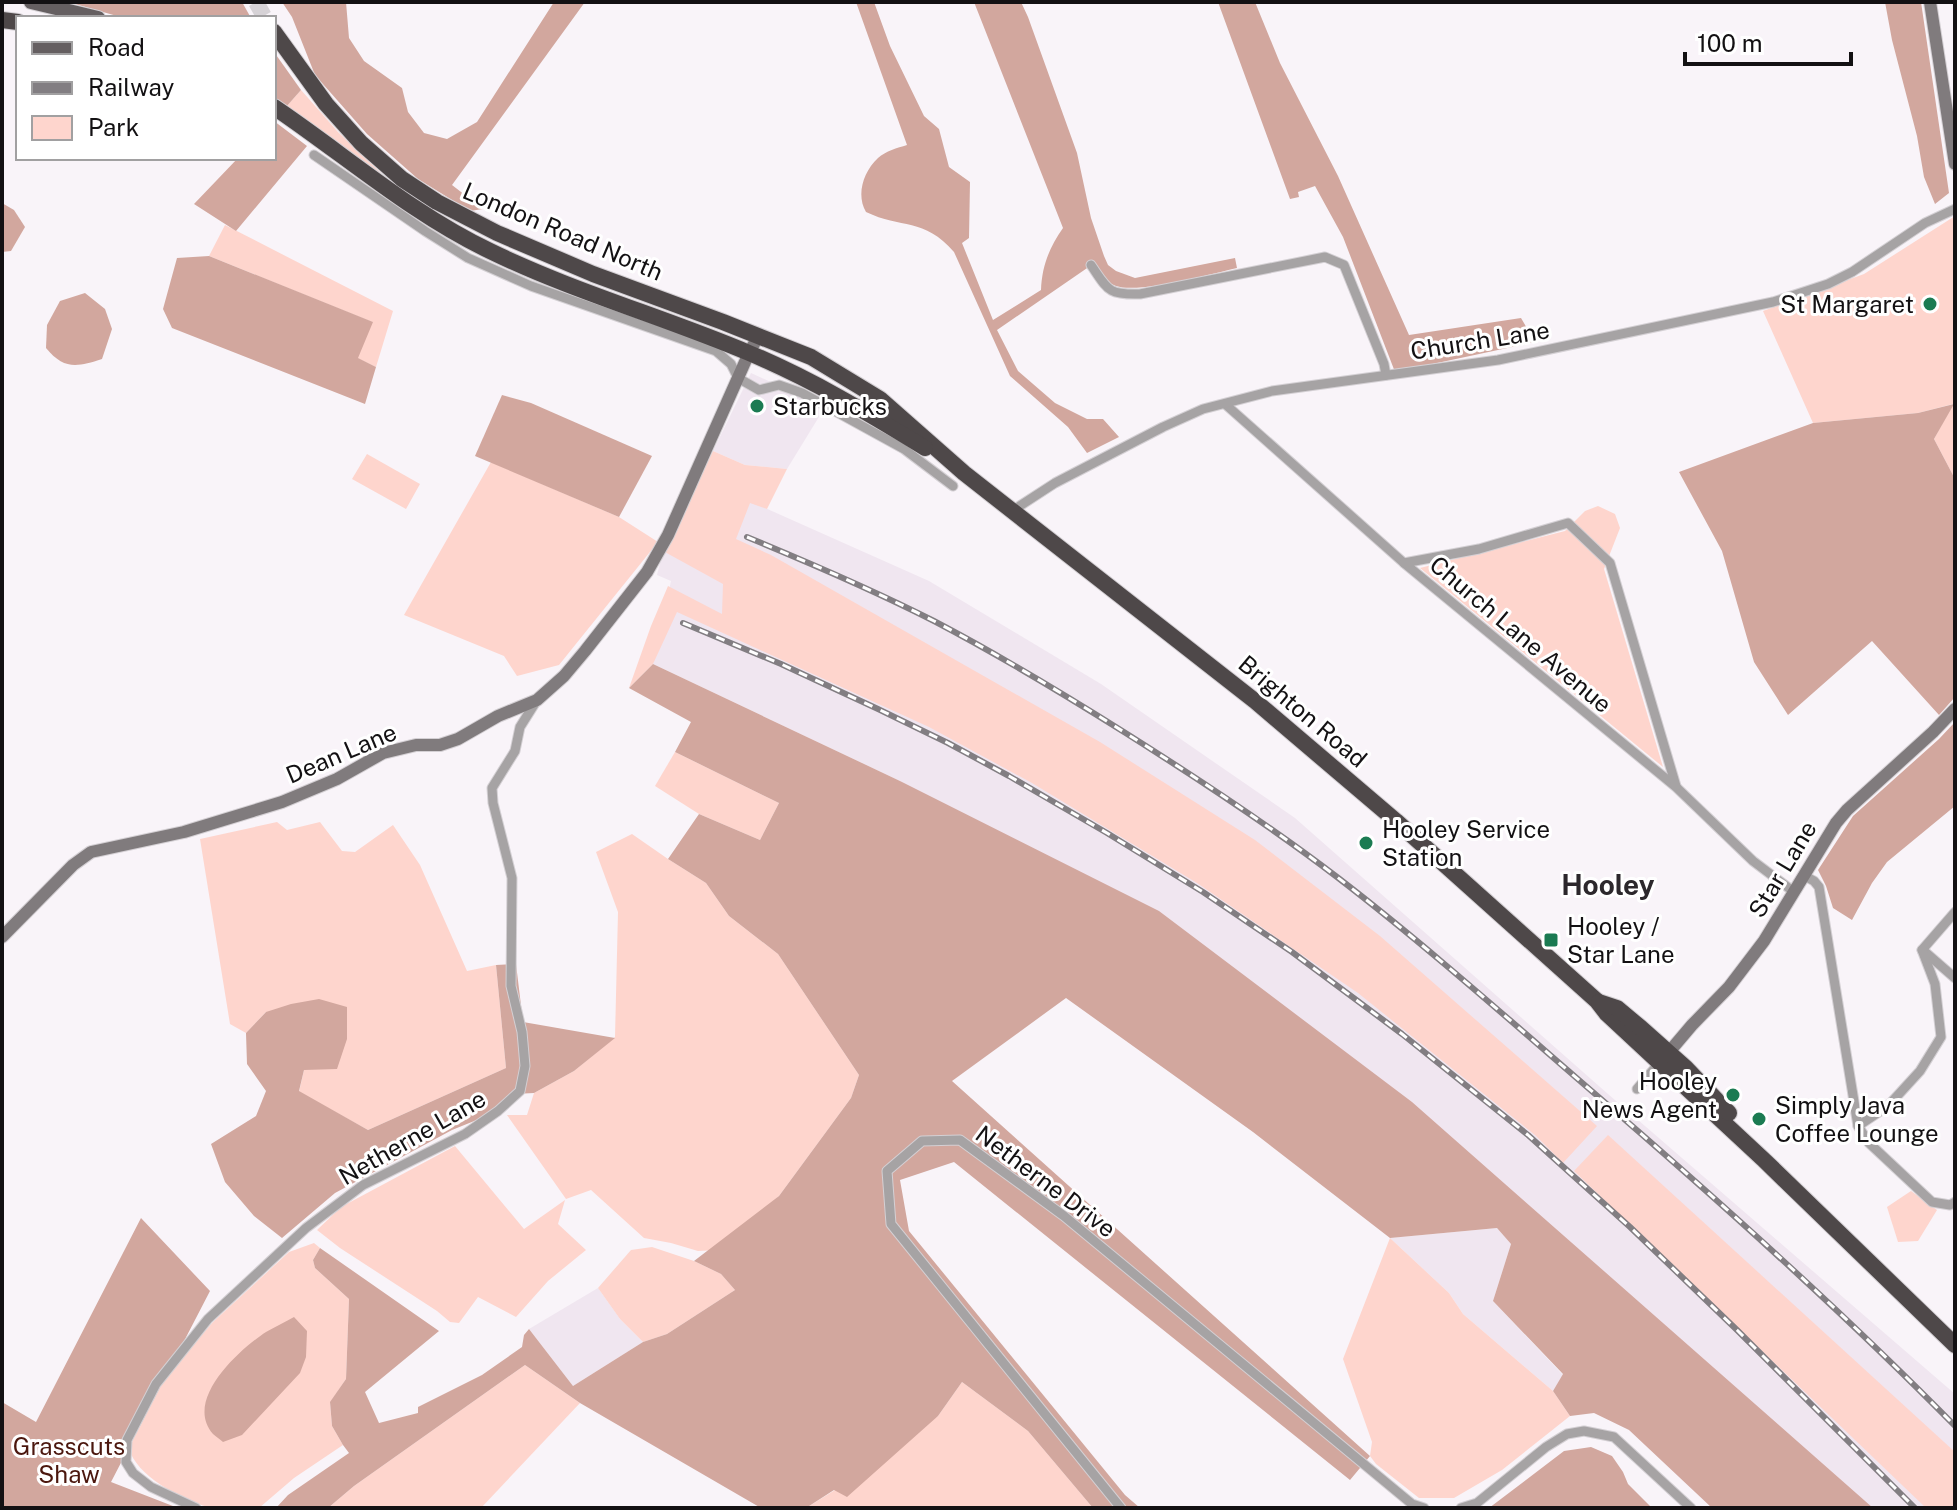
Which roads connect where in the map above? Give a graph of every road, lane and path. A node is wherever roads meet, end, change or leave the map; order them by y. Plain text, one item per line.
1 (31, 2) edge
2 (1930, 2) edge
3 (90, 16) edge
4 (276, 35) edge
5 (276, 108) edge
6 (314, 155) dead end
7 (1955, 164) edge
8 (1955, 209) edge
9 (1091, 265) dead end
10 (705, 335) junction
11 (759, 335) junction
12 (716, 351) junction
13 (749, 353) junction
14 (1386, 375) junction
15 (738, 378) junction
16 (836, 402) junction
17 (1225, 404) junction
18 (959, 479) junction
19 (1012, 511) junction
20 (1404, 563) junction
21 (537, 700) junction
22 (1955, 709) edge
23 (1676, 787) junction
24 (1803, 875) junction
25 (1794, 892) junction
26 (1955, 912) edge
27 (2, 937) edge
28 (1922, 950) junction
29 (1955, 978) edge
30 (1664, 1058) junction
31 (1637, 1089) dead end
32 (1858, 1126) junction
33 (1955, 1202) edge
34 (1955, 1345) edge
35 (196, 1508) edge
36 (1121, 1508) edge
37 (1424, 1508) edge
38 (1461, 1508) edge
39 (1691, 1508) edge

1 - 3 main road
2 - 7 street
4 - 11 highway, London Road North
5 - 10 highway, London Road North
6 - 12 street
8 - 14 street, Church Lane
9 - 14 street
10 - 12 street
10 - 13 highway, London Road North
11 - 13 street, Dean Lane
11 - 18 highway, Brighton Road
12 - 15 street
13 - 15 street, Dean Lane
13 - 16 highway, Brighton Road
14 - 17 street, Church Lane
15 - 16 street, Brighton Road
15 - 21 street, Dean Lane
16 - 18 highway, Brighton Road
17 - 19 street, Church Lane
17 - 20 street, Church Lane Avenue
18 - 19 highway, Brighton Road
19 - 30 highway, Brighton Road
20 - 23 street, Church Lane Avenue
20 - 23 street
21 - 27 street, Dean Lane
21 - 35 street, Netherne Lane
22 - 24 street, Star Lane
23 - 25 street, Church Lane Avenue
24 - 25 street, Star Lane
24 - 32 street
25 - 30 street, Star Lane
26 - 28 street
28 - 29 street
28 - 32 street
30 - 31 street
30 - 34 highway, Brighton Road
32 - 33 street
36 - 37 street, Netherne Drive
38 - 39 street

